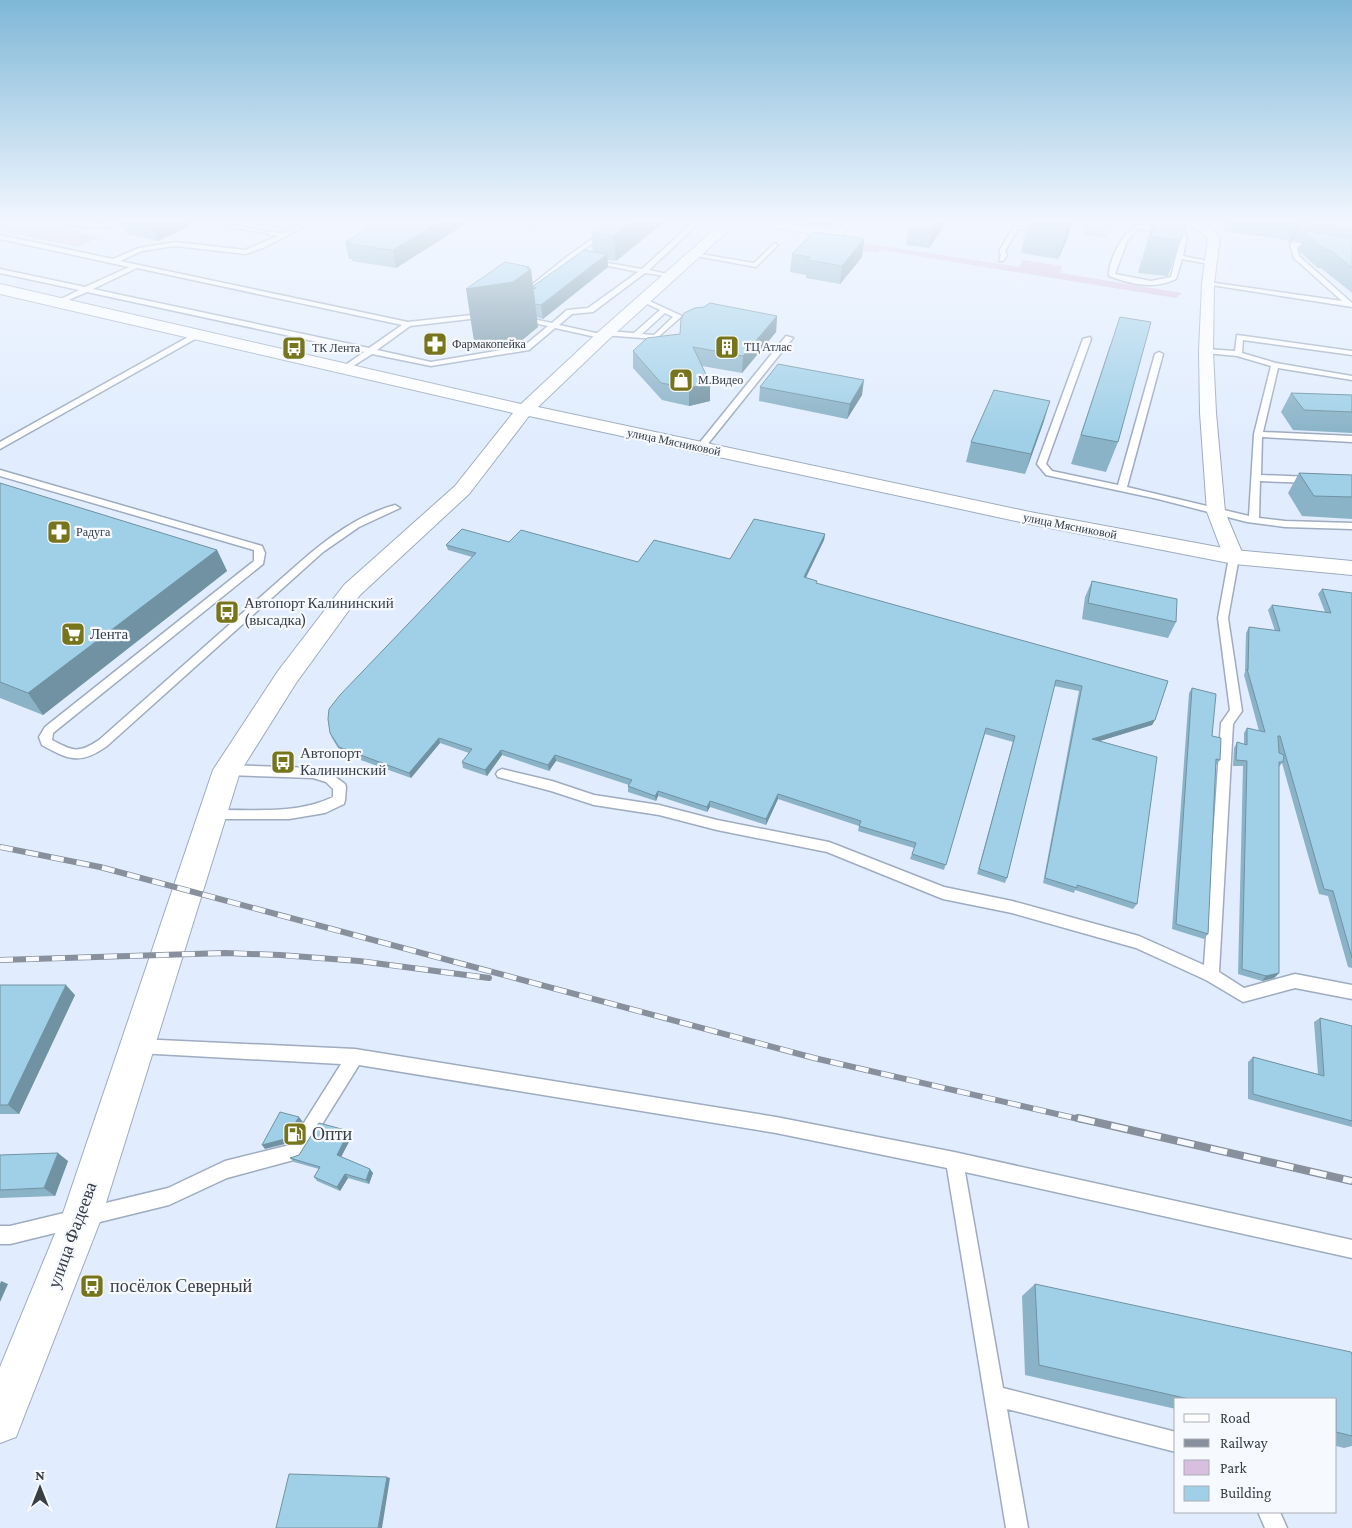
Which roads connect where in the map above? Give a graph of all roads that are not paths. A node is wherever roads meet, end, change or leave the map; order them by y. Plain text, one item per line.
1 (10, 291) edge
2 (79, 291) edge
3 (94, 291) edge
4 (250, 291) edge
5 (528, 291) edge
6 (616, 291) edge
7 (653, 291) edge
8 (1208, 291) edge
9 (1258, 291) edge
10 (1335, 291) edge
11 (520, 298) edge
12 (643, 300) junction
13 (59, 302) junction
14 (1351, 305) edge
15 (664, 310) junction
16 (491, 314) edge
17 (509, 316) dead end
18 (408, 324) junction
19 (555, 326) junction
20 (200, 334) junction
21 (604, 335) junction
22 (635, 336) junction
23 (789, 338) dead end
24 (1088, 339) dead end
25 (370, 351) junction
26 (1206, 351) junction
27 (1352, 353) edge
28 (1159, 354) dead end
29 (1238, 354) junction
30 (1275, 365) junction
31 (347, 368) junction
32 (1352, 378) edge
33 (526, 410) junction
34 (1258, 434) junction
35 (1352, 439) edge
36 (0, 446) edge
37 (700, 448) junction
38 (1, 475) edge
39 (1256, 478) junction
40 (1323, 480) edge
41 (1122, 488) junction
42 (395, 508) dead end
43 (1216, 512) junction
44 (1254, 520) junction
45 (1352, 526) edge
46 (1234, 557) junction
47 (1352, 568) edge
48 (226, 770) junction
49 (502, 774) dead end
50 (211, 815) junction
51 (1211, 975) junction
52 (1352, 992) edge
53 (136, 1046) junction
54 (355, 1057) junction
55 (954, 1161) junction
56 (81, 1219) junction
57 (0, 1235) edge
58 (1352, 1249) edge
59 (995, 1396) junction
60 (0, 1421) edge
61 (1174, 1441) edge
62 (1269, 1513) edge
63 (1017, 1528) edge
64 (1276, 1528) edge

1 - 13 street, улица Мясниковой
2 - 13 lane
3 - 25 lane
4 - 18 lane
5 - 11 lane
6 - 19 lane
7 - 12 street, улица Фадеева
8 - 26 street
9 - 14 lane
10 - 14 lane
12 - 15 lane
12 - 21 street, улица Фадеева
13 - 20 street, улица Мясниковой
15 - 22 lane
15 - 22 lane
16 - 18 lane
17 - 19 lane
18 - 25 lane
19 - 21 lane
19 - 25 lane
20 - 31 street, улица Мясниковой
20 - 36 lane
21 - 22 lane
21 - 33 street, улица Фадеева
23 - 37 lane
24 - 41 lane
25 - 31 lane
26 - 29 lane
26 - 43 street
27 - 29 lane
28 - 41 lane
29 - 30 lane
30 - 32 lane
30 - 34 lane
31 - 33 street, улица Мясниковой
33 - 37 street, улица Мясниковой
33 - 48 street, улица Фадеева
34 - 35 lane
34 - 39 lane
37 - 46 street, улица Мясниковой
38 - 42 lane
39 - 40 lane
39 - 44 lane
41 - 43 lane
43 - 44 lane
43 - 46 street
44 - 45 lane
46 - 47 street, улица Мясниковой
46 - 51 lane
48 - 50 street, улица Фадеева
48 - 50 lane
49 - 51 lane
50 - 53 street, улица Фадеева
51 - 52 lane
53 - 54 lane
53 - 56 street, улица Фадеева
54 - 55 lane
54 - 56 lane
55 - 58 lane
55 - 59 lane
56 - 57 lane
56 - 60 street, улица Фадеева
59 - 61 lane
59 - 63 lane
62 - 64 lane

